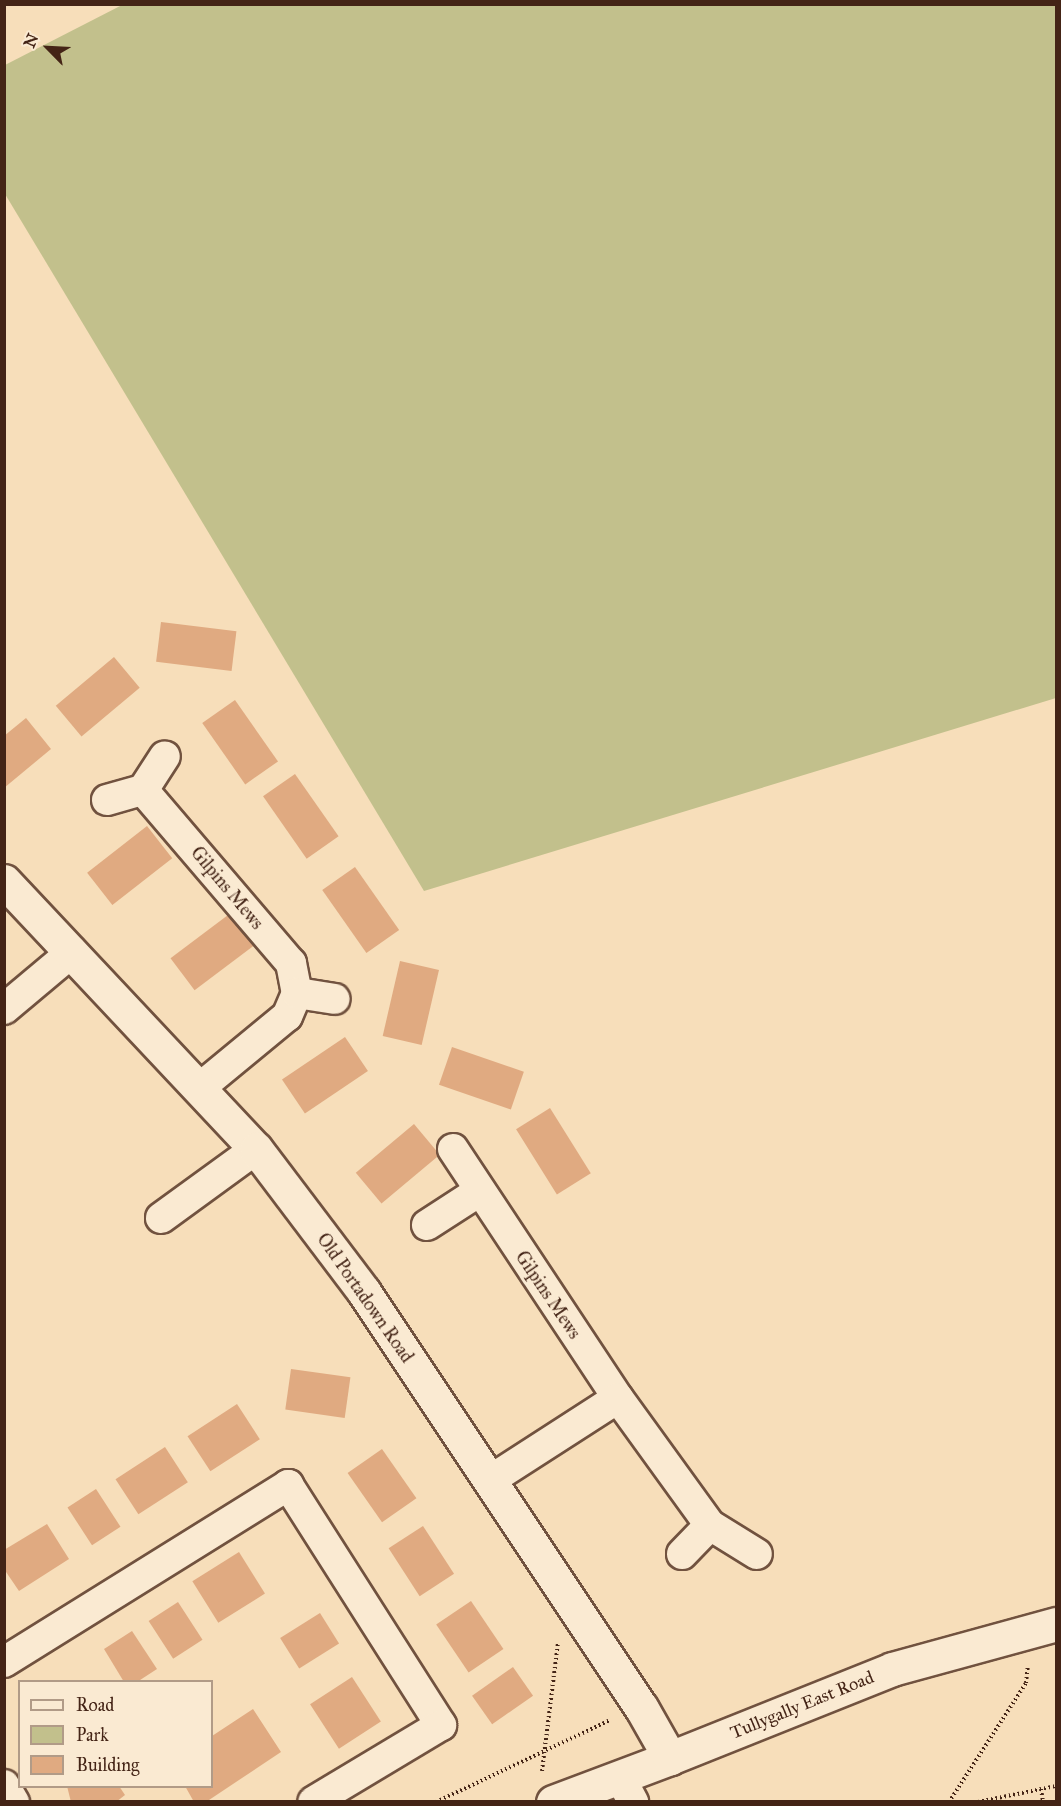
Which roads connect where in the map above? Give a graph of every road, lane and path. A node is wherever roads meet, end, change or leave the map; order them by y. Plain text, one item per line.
1 (165, 756) dead end
2 (143, 790) junction
3 (107, 800) dead end
4 (4, 881) edge
5 (72, 952) junction
6 (297, 993) junction
7 (335, 999) dead end
8 (4, 1009) edge
9 (202, 1086) junction
10 (256, 1149) junction
11 (453, 1149) dead end
12 (478, 1192) junction
13 (161, 1218) dead end
14 (427, 1225) dead end
15 (618, 1398) junction
16 (489, 1481) junction
17 (710, 1525) junction
18 (682, 1554) dead end
19 (757, 1554) dead end
20 (570, 1604) junction
21 (1044, 1627) edge
22 (4, 1662) edge
23 (641, 1707) junction
24 (544, 1750) junction
25 (670, 1758) junction
26 (4, 1785) edge
27 (1056, 1786) edge
28 (1041, 1789) junction
29 (547, 1790) edge
30 (627, 1790) edge
31 (14, 1802) edge
32 (313, 1802) edge
33 (436, 1802) edge
34 (949, 1802) edge
35 (978, 1802) edge
36 (1043, 1802) edge

1 - 2 street
2 - 3 street
2 - 6 street, Gilpins Mews
4 - 5 main road, Old Portadown Road
5 - 8 street
5 - 9 main road, Old Portadown Road
6 - 7 street
6 - 9 street
9 - 10 main road, Old Portadown Road
10 - 13 street
10 - 16 main road, Old Portadown Road
11 - 12 street, Gilpins Mews
12 - 14 street
12 - 15 street, Gilpins Mews
15 - 16 street
15 - 17 street, Gilpins Mews
16 - 20 main road, Old Portadown Road
17 - 18 street
17 - 19 street, Gilpins Mews
20 - 23 main road, Old Portadown Road
20 - 24 path
21 - 25 main road, Tullygally East Road
21 - 34 path
22 - 32 street
23 - 24 path
23 - 25 main road, Old Portadown Road
24 - 29 path
24 - 33 path
25 - 30 main road, Tullygally East Road
26 - 31 street
27 - 28 path
28 - 35 path
28 - 36 path
29 - 30 main road, Tullygally East Road

